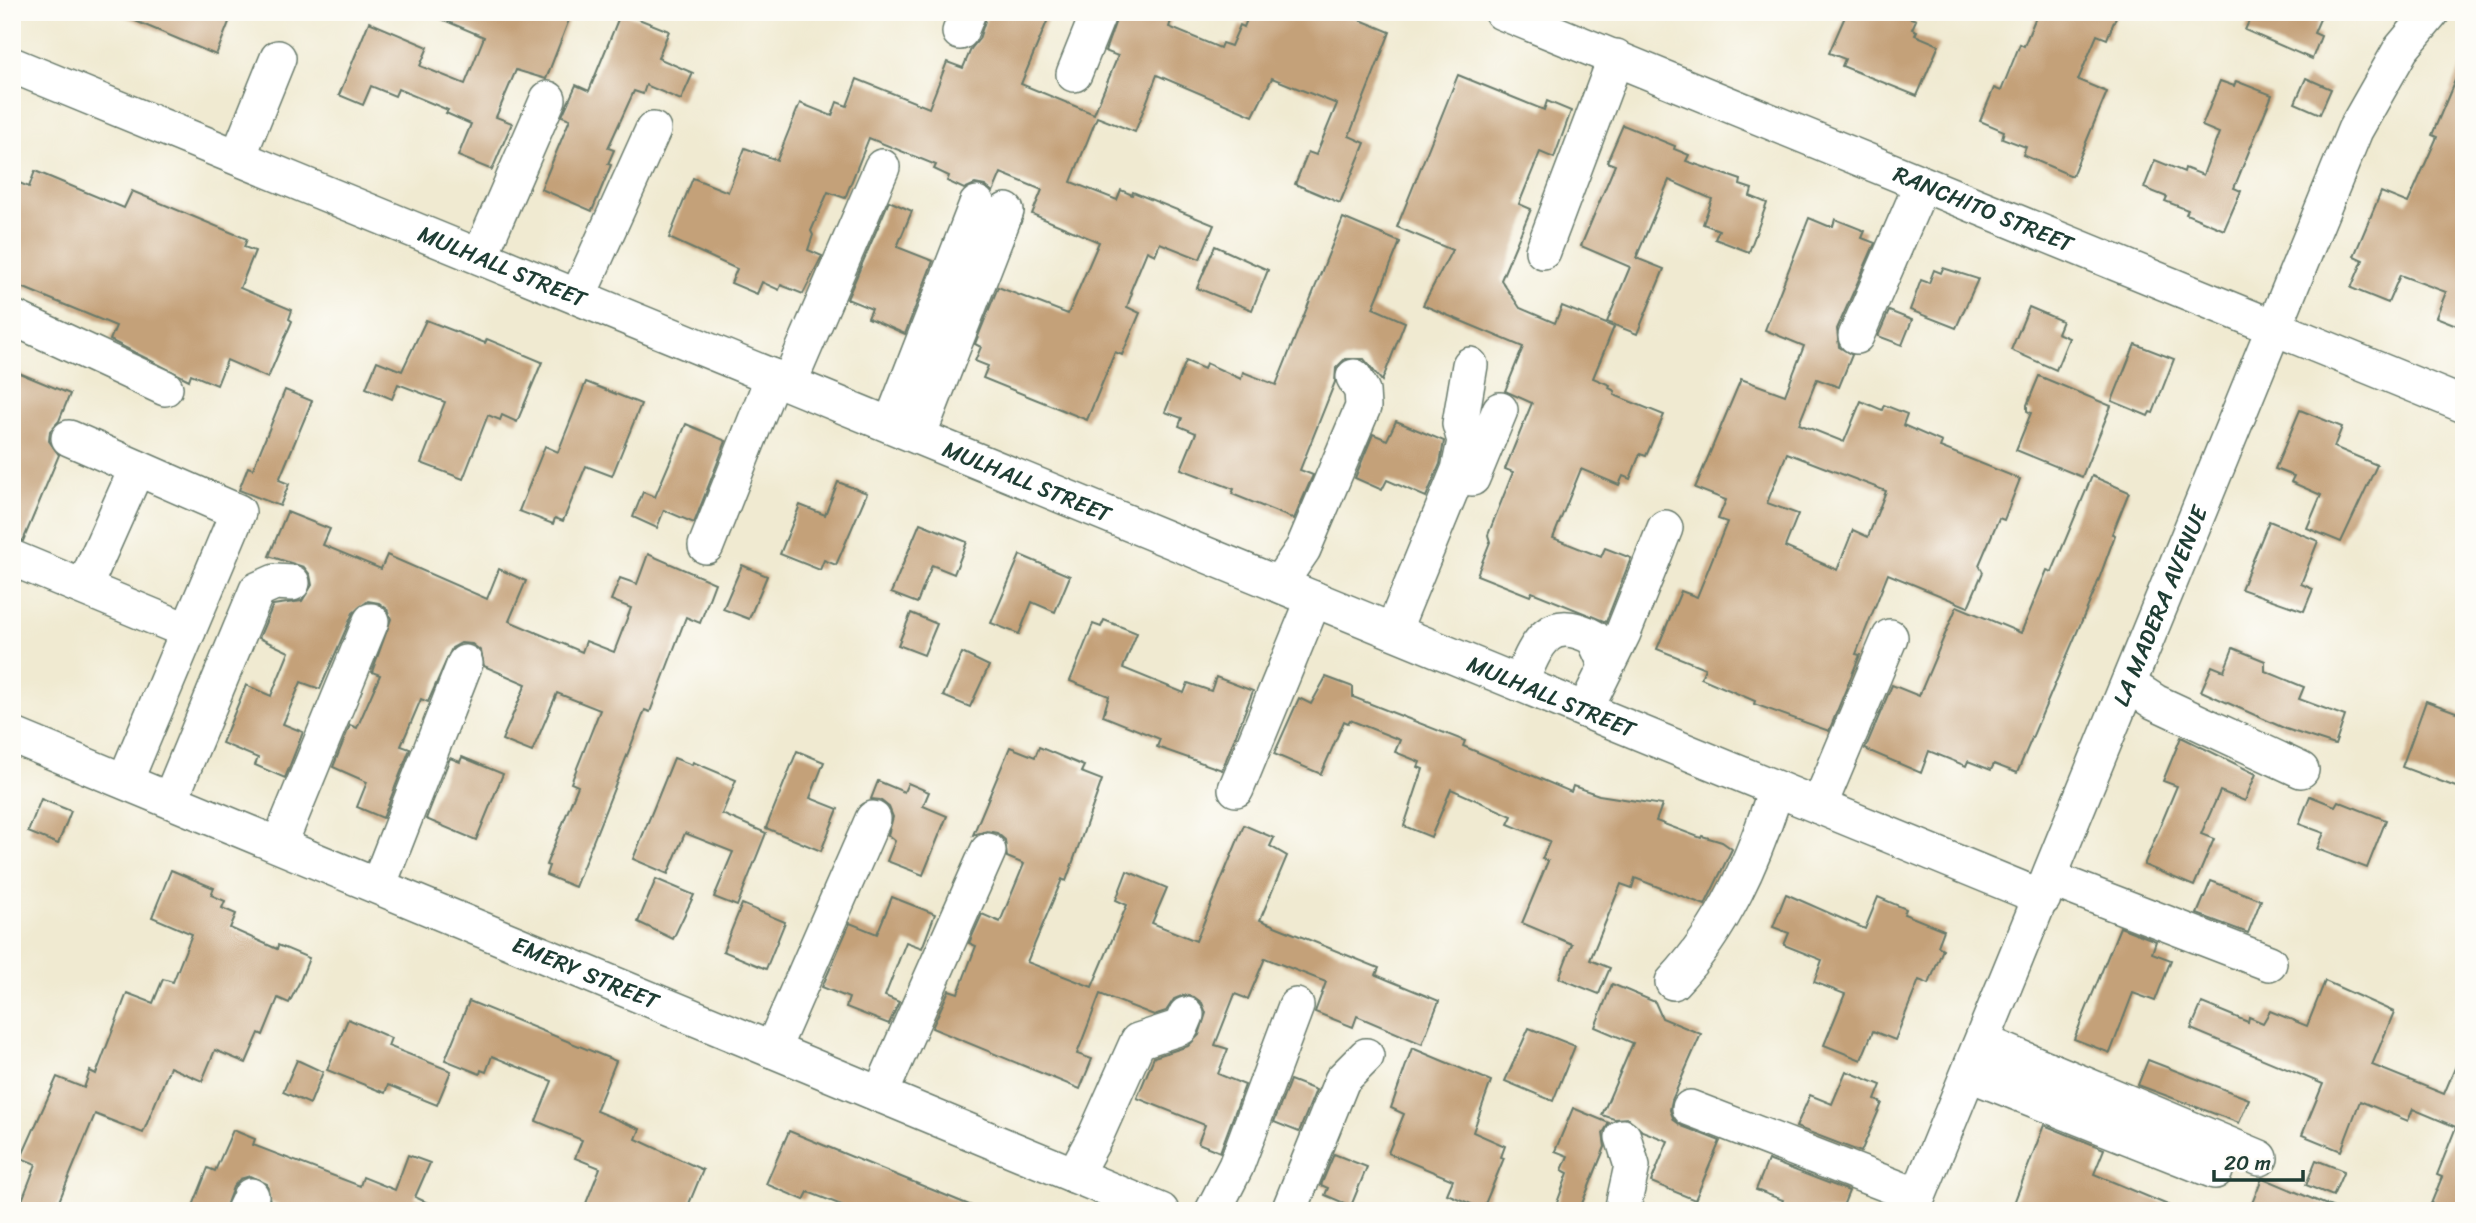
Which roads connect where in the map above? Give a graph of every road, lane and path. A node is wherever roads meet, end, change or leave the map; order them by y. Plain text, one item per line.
1 (1098, 12) edge
2 (1502, 12) edge
3 (2423, 15) edge
4 (1616, 57) junction
5 (278, 58) dead end
6 (12, 65) edge
7 (1074, 74) dead end
8 (548, 99) dead end
9 (653, 130) dead end
10 (238, 157) junction
11 (882, 167) dead end
12 (1922, 184) junction
13 (992, 208) dead end
14 (1543, 251) dead end
15 (480, 256) junction
16 (578, 296) junction
17 (12, 317) edge
18 (2273, 328) junction
19 (1856, 336) dead end
20 (1470, 365) dead end
21 (1354, 377) dead end
22 (781, 380) junction
23 (165, 388) dead end
24 (2464, 405) edge
25 (1500, 410) dead end
26 (904, 430) junction
27 (69, 438) dead end
28 (137, 468) junction
29 (1665, 528) dead end
30 (706, 546) dead end
31 (12, 558) edge
32 (292, 583) dead end
33 (1279, 584) junction
34 (84, 587) junction
35 (1314, 599) junction
36 (371, 621) dead end
37 (188, 631) junction
38 (1400, 634) junction
39 (1890, 637) dead end
40 (465, 663) dead end
41 (1606, 664) junction
42 (1520, 683) junction
43 (2129, 685) junction
44 (1585, 710) junction
45 (12, 735) edge
46 (2301, 770) dead end
47 (124, 781) junction
48 (1236, 789) dead end
49 (1776, 789) junction
50 (170, 800) junction
51 (1819, 806) junction
52 (873, 819) dead end
53 (279, 845) junction
54 (988, 851) dead end
55 (378, 886) junction
56 (2047, 889) junction
57 (2269, 963) dead end
58 (1672, 982) dead end
59 (1296, 1006) dead end
60 (1186, 1016) dead end
61 (1983, 1042) junction
62 (772, 1050) junction
63 (1366, 1056) dead end
64 (1970, 1073) junction
65 (880, 1095) junction
66 (1690, 1108) dead end
67 (1623, 1137) dead end
68 (2260, 1158) dead end
69 (2215, 1171) dead end
70 (1074, 1175) junction
71 (1916, 1204) edge
72 (1161, 1211) edge
73 (1213, 1211) edge
74 (1289, 1211) edge
75 (1622, 1211) edge

1 - 7 street
2 - 4 street, RANCHITO STREET
3 - 18 street, LA MADERA AVENUE
4 - 12 street, RANCHITO STREET
4 - 14 street
5 - 10 street
6 - 10 street, MULHALL STREET
8 - 15 street
9 - 16 street
10 - 15 street, MULHALL STREET
11 - 22 street
12 - 18 street, RANCHITO STREET
12 - 19 street
13 - 26 street
15 - 16 street, MULHALL STREET
16 - 22 street, MULHALL STREET
17 - 23 street
18 - 24 street, RANCHITO STREET
18 - 43 street, LA MADERA AVENUE
20 - 38 street
21 - 33 street
22 - 26 street, MULHALL STREET
22 - 30 street
25 - 38 street
26 - 33 street, MULHALL STREET
27 - 28 street
28 - 34 street
28 - 37 street
29 - 41 street
31 - 34 street
32 - 50 street
33 - 35 street, MULHALL STREET
34 - 37 street
35 - 38 street, MULHALL STREET
35 - 48 street
36 - 53 street
37 - 47 street
38 - 42 street, MULHALL STREET
39 - 51 street
40 - 55 street
41 - 42 street
41 - 44 street
42 - 44 street, MULHALL STREET
43 - 46 street
43 - 56 street, LA MADERA AVENUE
44 - 49 street, MULHALL STREET
45 - 47 street, EMERY STREET
47 - 50 street, EMERY STREET
49 - 51 street, MULHALL STREET
49 - 58 street
50 - 53 street, EMERY STREET
51 - 56 street, MULHALL STREET
52 - 62 street
53 - 55 street, EMERY STREET
54 - 65 street
55 - 62 street, EMERY STREET
56 - 57 street, MULHALL STREET
56 - 61 street, LA MADERA AVENUE
59 - 73 street
60 - 70 street
61 - 64 street, LA MADERA AVENUE
61 - 68 street
62 - 65 street, EMERY STREET
63 - 74 street
64 - 69 street
64 - 71 street, LA MADERA AVENUE
65 - 70 street, EMERY STREET
66 - 71 street
67 - 75 street
70 - 72 street, EMERY STREET

